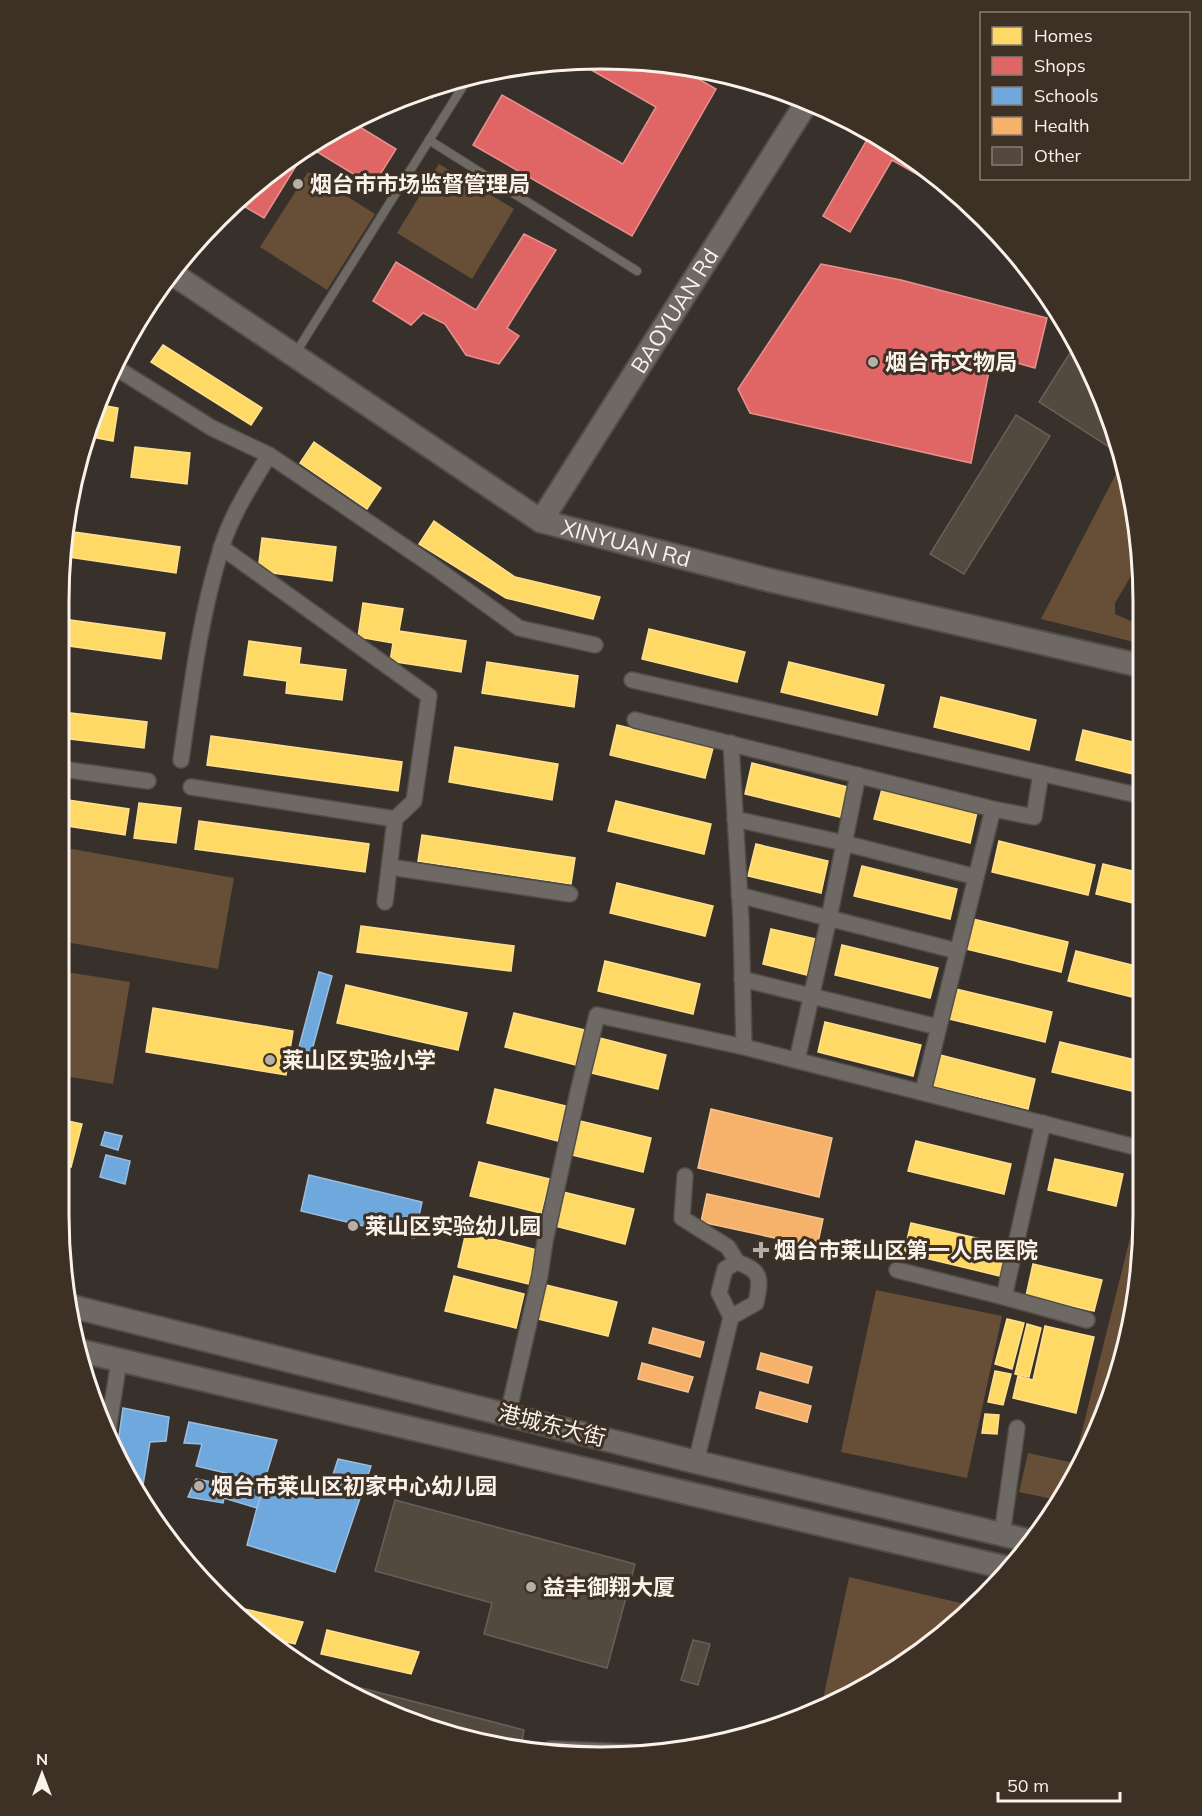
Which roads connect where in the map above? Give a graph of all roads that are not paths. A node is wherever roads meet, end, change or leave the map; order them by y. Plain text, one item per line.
1 (462, 87) edge
2 (803, 108) edge
3 (429, 140) junction
4 (637, 271) dead end
5 (179, 278) edge
6 (294, 355) junction
7 (121, 371) edge
8 (269, 455) junction
9 (541, 521) junction
10 (221, 547) junction
11 (595, 645) dead end
12 (1133, 664) edge
13 (632, 680) dead end
14 (636, 720) dead end
15 (730, 743) junction
16 (181, 760) dead end
17 (69, 770) edge
18 (1041, 773) junction
19 (858, 775) junction
20 (148, 781) dead end
21 (191, 787) dead end
22 (1133, 794) edge
23 (993, 809) junction
24 (395, 819) junction
25 (735, 819) junction
26 (844, 843) junction
27 (390, 867) junction
28 (976, 877) junction
29 (570, 894) dead end
30 (739, 895) junction
31 (385, 902) dead end
32 (829, 918) junction
33 (957, 951) junction
34 (742, 979) junction
35 (811, 995) junction
36 (938, 1027) junction
37 (744, 1047) junction
38 (797, 1060) junction
39 (923, 1091) junction
40 (1042, 1123) junction
41 (1133, 1146) edge
42 (685, 1176) dead end
43 (737, 1262) junction
44 (897, 1270) dead end
45 (1004, 1297) junction
46 (77, 1308) edge
47 (731, 1317) junction
48 (1087, 1320) dead end
49 (87, 1353) edge
50 (119, 1361) junction
51 (508, 1414) junction
52 (110, 1420) edge
53 (1017, 1428) dead end
54 (696, 1462) junction
55 (1002, 1535) junction
56 (1023, 1539) edge
57 (1001, 1566) edge

1 - 3 lane
2 - 9 main road, BAOYUAN Rd
3 - 4 lane
3 - 6 lane
5 - 6 main road, XINYUAN Rd
6 - 9 main road, XINYUAN Rd
7 - 8 street
8 - 10 street
8 - 11 street
9 - 12 main road, XINYUAN Rd
10 - 16 street
10 - 24 street
13 - 18 street
14 - 15 street
15 - 19 street
15 - 25 street
17 - 20 street
18 - 22 street
18 - 23 street
19 - 23 street
19 - 26 street
21 - 24 street
23 - 28 street
24 - 27 street
25 - 26 street
25 - 30 street
26 - 28 street
26 - 32 street
27 - 29 street
27 - 31 street
28 - 33 street
30 - 32 street
30 - 34 street
32 - 33 street
32 - 35 street
33 - 36 street
34 - 35 street
34 - 37 street
35 - 36 street
35 - 38 street
36 - 39 street
37 - 38 street
37 - 51 street
38 - 39 street
39 - 40 street
40 - 41 street
40 - 45 street
42 - 43 street
43 - 47 street
43 - 47 street
44 - 45 street
45 - 48 street
46 - 51 main road, 港城东大街
47 - 54 street
49 - 50 main road, 港城东大街
50 - 52 street
50 - 57 main road, 港城东大街
51 - 54 main road, 港城东大街
53 - 55 street
54 - 55 main road, 港城东大街
55 - 56 main road, 港城东大街

